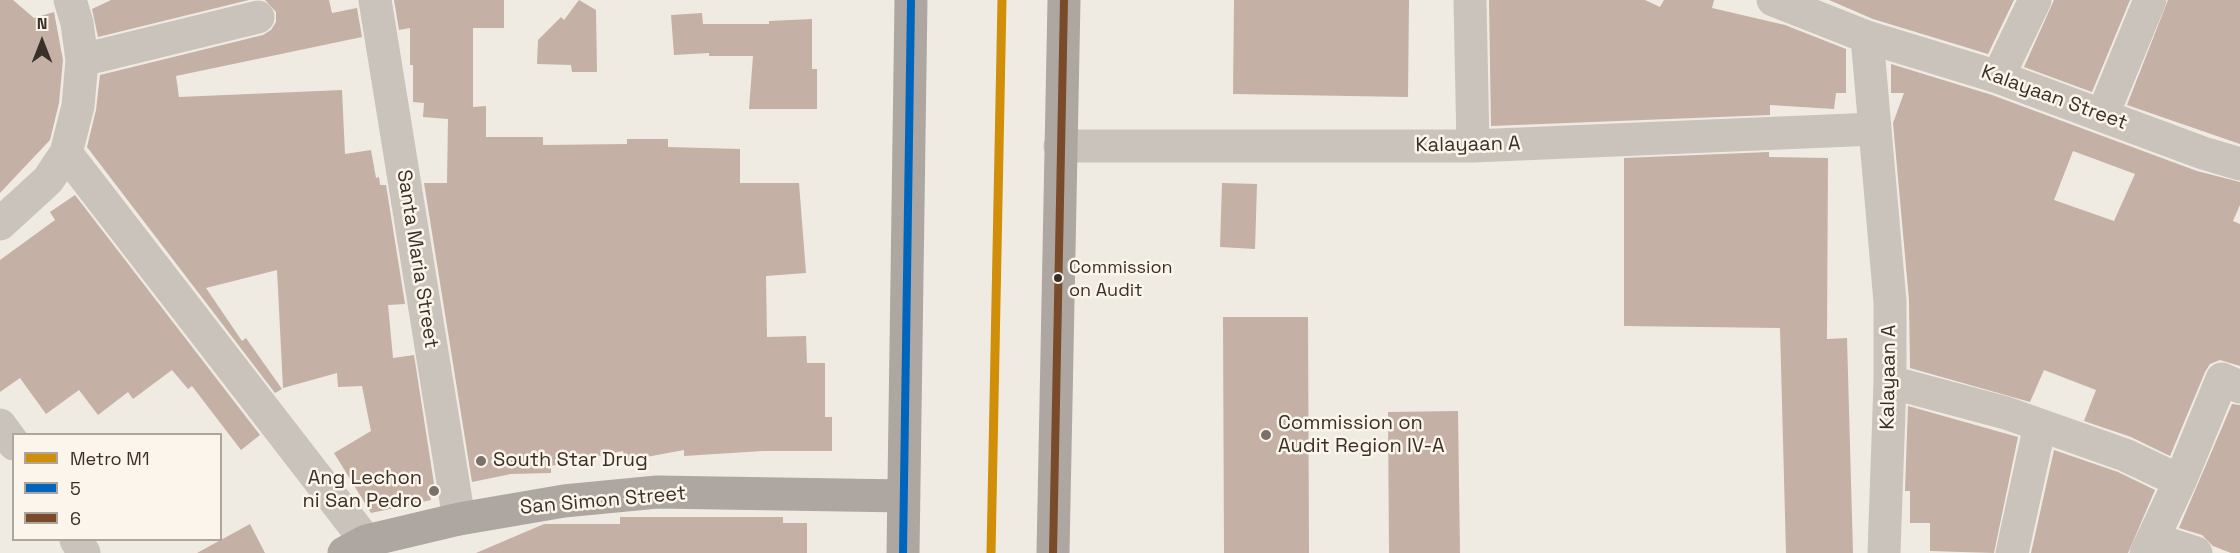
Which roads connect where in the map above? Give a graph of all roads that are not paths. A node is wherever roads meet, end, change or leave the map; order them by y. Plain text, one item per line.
1 (70, 0) edge
2 (375, 0) edge
3 (911, 0) edge
4 (1064, 0) edge
5 (1470, 0) edge
6 (1773, 0) edge
7 (2035, 0) edge
8 (2150, 0) edge
9 (258, 17) dead end
10 (1867, 37) junction
11 (82, 60) junction
12 (1998, 77) junction
13 (2103, 114) junction
14 (1875, 129) junction
15 (1060, 146) junction
16 (1473, 146) junction
17 (66, 153) junction
18 (2240, 164) edge
19 (0, 224) edge
20 (1890, 382) junction
21 (2240, 387) edge
22 (0, 425) edge
23 (2040, 425) junction
24 (12, 441) edge
25 (2180, 481) junction
26 (904, 496) junction
27 (459, 519) junction
28 (2150, 546) edge
29 (355, 547) edge
30 (903, 553) edge
31 (1053, 553) edge
32 (1884, 553) edge
33 (2012, 553) edge
34 (2196, 553) edge

1 - 11 street
2 - 27 street, Santa Maria Street
3 - 26 main road
4 - 15 main road
5 - 16 street
6 - 10 street, Kalayaan Street
7 - 12 street
8 - 13 street
9 - 11 street
10 - 12 street, Kalayaan Street
10 - 14 street, Kalayaan A
11 - 17 street
12 - 13 street, Kalayaan Street
13 - 18 street, Kalayaan Street
14 - 16 street, Kalayaan A
14 - 20 street, Kalayaan A
15 - 16 street, Kalayaan A
15 - 31 main road
17 - 19 street
17 - 29 street
20 - 23 street
20 - 32 street, Kalayaan A
21 - 25 street
22 - 24 street
23 - 25 street
23 - 33 street
25 - 28 street
26 - 27 main road, San Simon Street
26 - 30 main road
27 - 29 main road, San Simon Street
28 - 34 street

